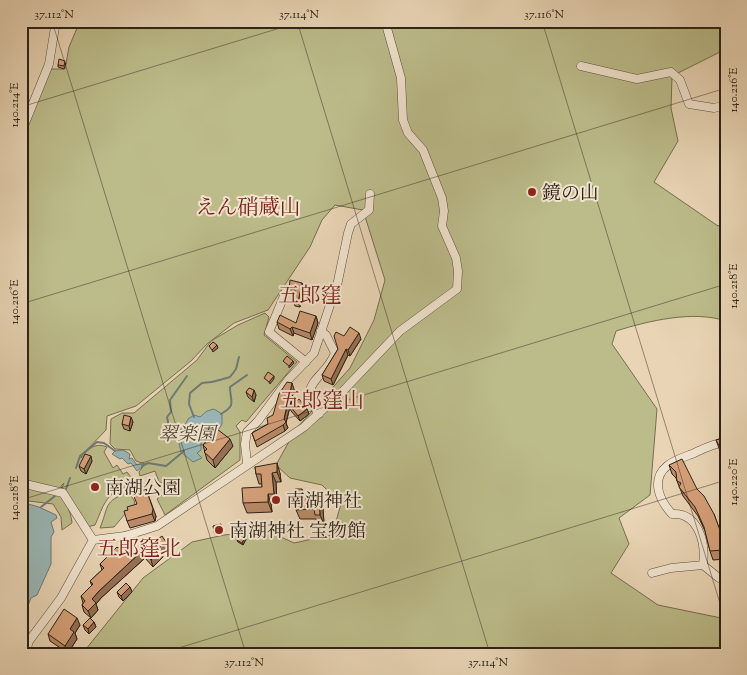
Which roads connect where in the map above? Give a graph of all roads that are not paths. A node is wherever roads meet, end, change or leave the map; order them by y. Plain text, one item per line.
1 (56, 21) edge
2 (385, 21) edge
3 (581, 66) dead end
4 (726, 105) edge
5 (21, 133) edge
6 (370, 194) dead end
7 (286, 291) dead end
8 (321, 331) junction
9 (306, 362) junction
10 (319, 414) junction
11 (726, 442) edge
12 (247, 463) junction
13 (21, 483) edge
14 (93, 540) junction
15 (704, 564) junction
16 (652, 573) dead end
17 (726, 578) edge
18 (24, 654) edge

1 - 5 street
2 - 10 street
3 - 4 street
6 - 8 street
7 - 9 street
8 - 9 street
8 - 10 street
9 - 12 street
10 - 12 street
11 - 15 street
12 - 14 street
13 - 14 street
14 - 18 street
15 - 16 street
15 - 17 street

